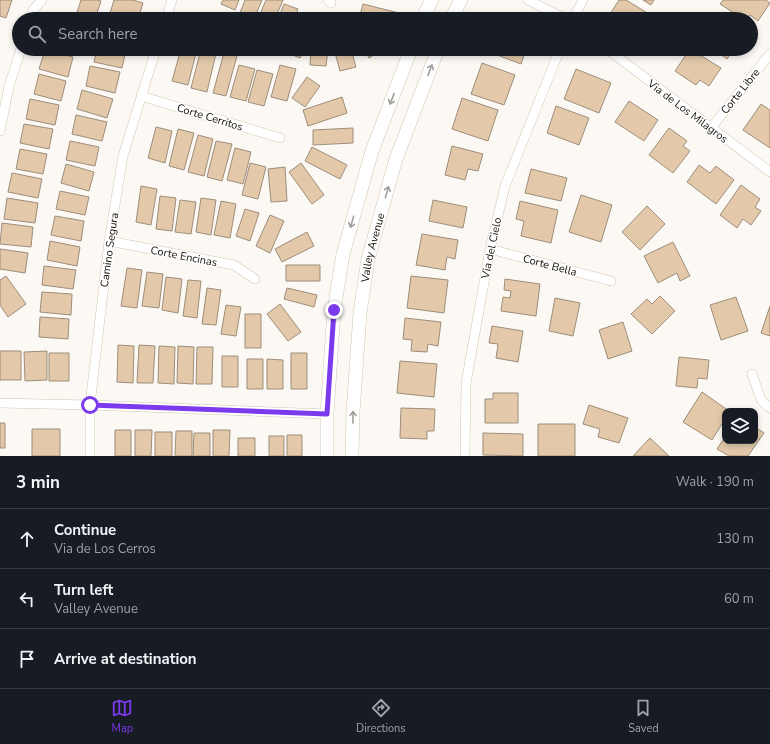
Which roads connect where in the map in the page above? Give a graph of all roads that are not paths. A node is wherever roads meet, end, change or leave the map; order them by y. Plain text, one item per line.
1 (42, 0) edge
2 (172, 0) edge
3 (432, 0) edge
4 (462, 0) edge
5 (528, 0) edge
6 (583, 0) edge
7 (32, 12) edge
8 (168, 12) edge
9 (426, 12) edge
10 (455, 12) edge
11 (552, 12) edge
12 (577, 12) edge
13 (770, 54) edge
14 (18, 56) edge
15 (154, 56) edge
16 (408, 56) edge
17 (435, 56) edge
18 (557, 56) edge
19 (616, 56) edge
20 (5, 85) edge
21 (141, 96) junction
22 (711, 128) junction
23 (0, 131) edge
24 (280, 138) dead end
25 (770, 172) edge
26 (109, 241) junction
27 (490, 249) junction
28 (255, 279) dead end
29 (611, 281) dead end
30 (752, 374) dead end
31 (0, 403) edge
32 (90, 405) junction
33 (770, 408) edge
34 (327, 414) junction
35 (90, 456) edge
36 (327, 456) edge
37 (352, 456) edge
38 (465, 456) edge

1 - 7 street
2 - 8 street
3 - 9 main road
4 - 10 main road
5 - 11 street
6 - 12 street
13 - 22 street, Corte Libre
14 - 20 street
15 - 21 street, Camino Segura
16 -> 34 main road
37 -> 17 main road, Valley Avenue
18 - 27 street, Via del Cielo
19 - 22 street, Via de Los Milagros
20 - 23 street
21 - 24 street, Corte Cerritos
21 - 26 street, Camino Segura
22 - 25 street, Via de Los Milagros
26 - 28 street, Corte Encinas
26 - 32 street, Camino Segura
27 - 29 street, Corte Bella
27 - 38 street, Via del Cielo
30 - 33 street
31 - 32 street
32 - 34 street
32 - 35 street, Camino Segura
34 - 36 main road

